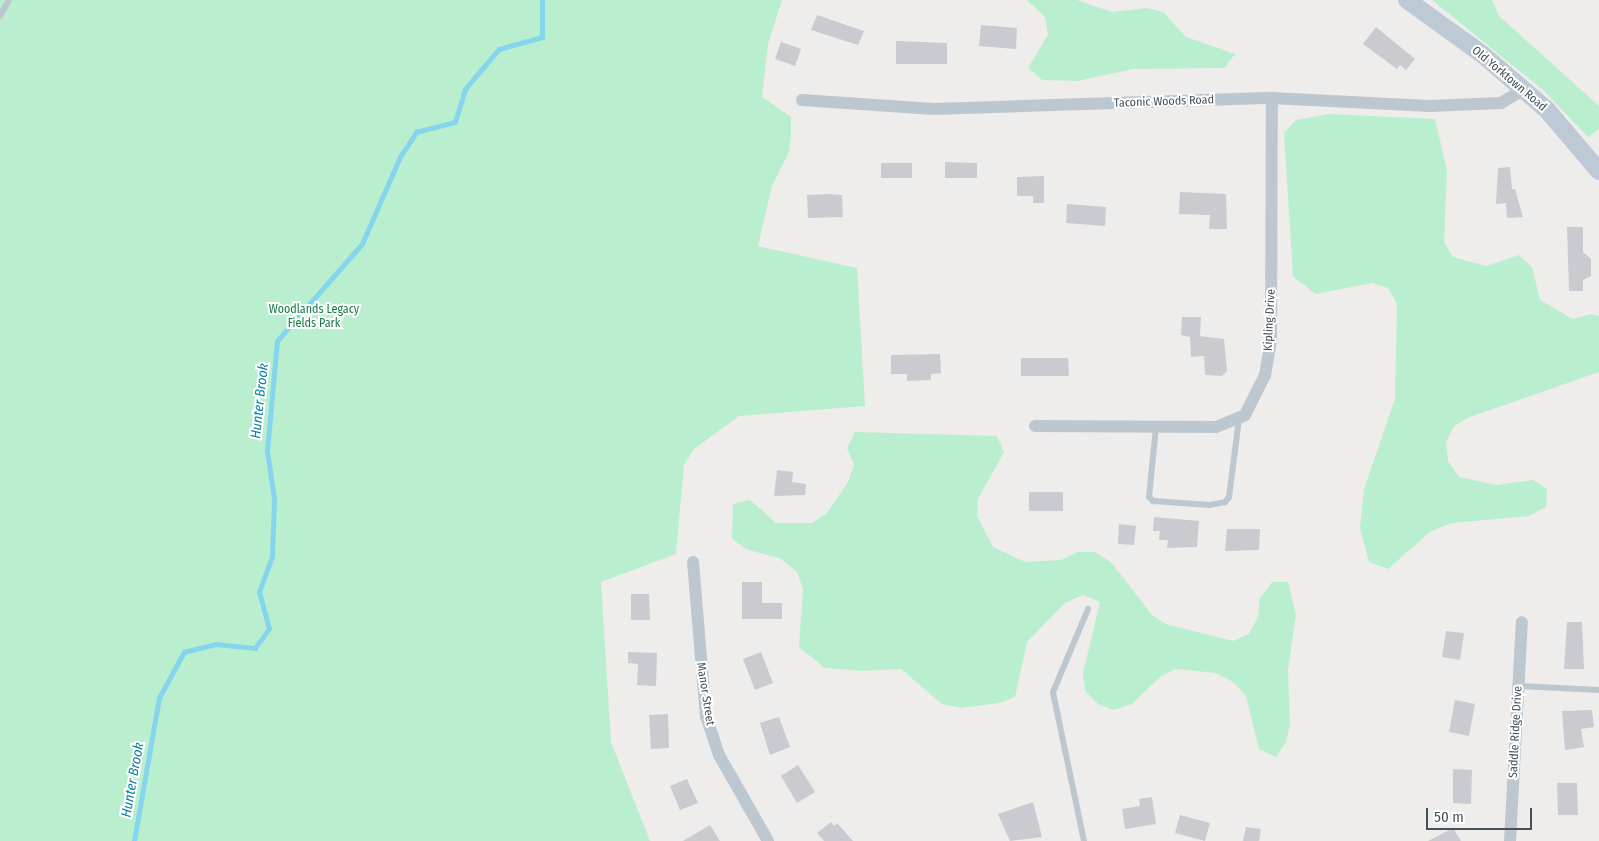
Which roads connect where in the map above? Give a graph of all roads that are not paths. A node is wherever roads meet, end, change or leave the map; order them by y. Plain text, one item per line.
1 (9, 0) edge
2 (1407, 0) edge
3 (0, 16) edge
4 (1523, 90) junction
5 (1272, 98) junction
6 (802, 100) dead end
7 (1599, 171) edge
8 (1239, 419) junction
9 (1035, 426) dead end
10 (1156, 427) junction
11 (693, 562) dead end
12 (1088, 609) dead end
13 (1522, 622) dead end
14 (1518, 686) junction
15 (1599, 690) edge
16 (768, 841) edge
17 (1084, 841) edge
18 (1510, 841) edge

1 - 3 lane
2 - 4 main road, Old Yorktown Road
4 - 5 street, Taconic Woods Road
4 - 7 main road, Old Yorktown Road
5 - 6 street, Taconic Woods Road
5 - 8 street, Kipling Drive
8 - 10 street
8 - 10 lane
9 - 10 street
11 - 16 street, Manor Street
12 - 17 lane
13 - 14 street, Saddle Ridge Drive
14 - 15 lane
14 - 18 street, Saddle Ridge Drive

